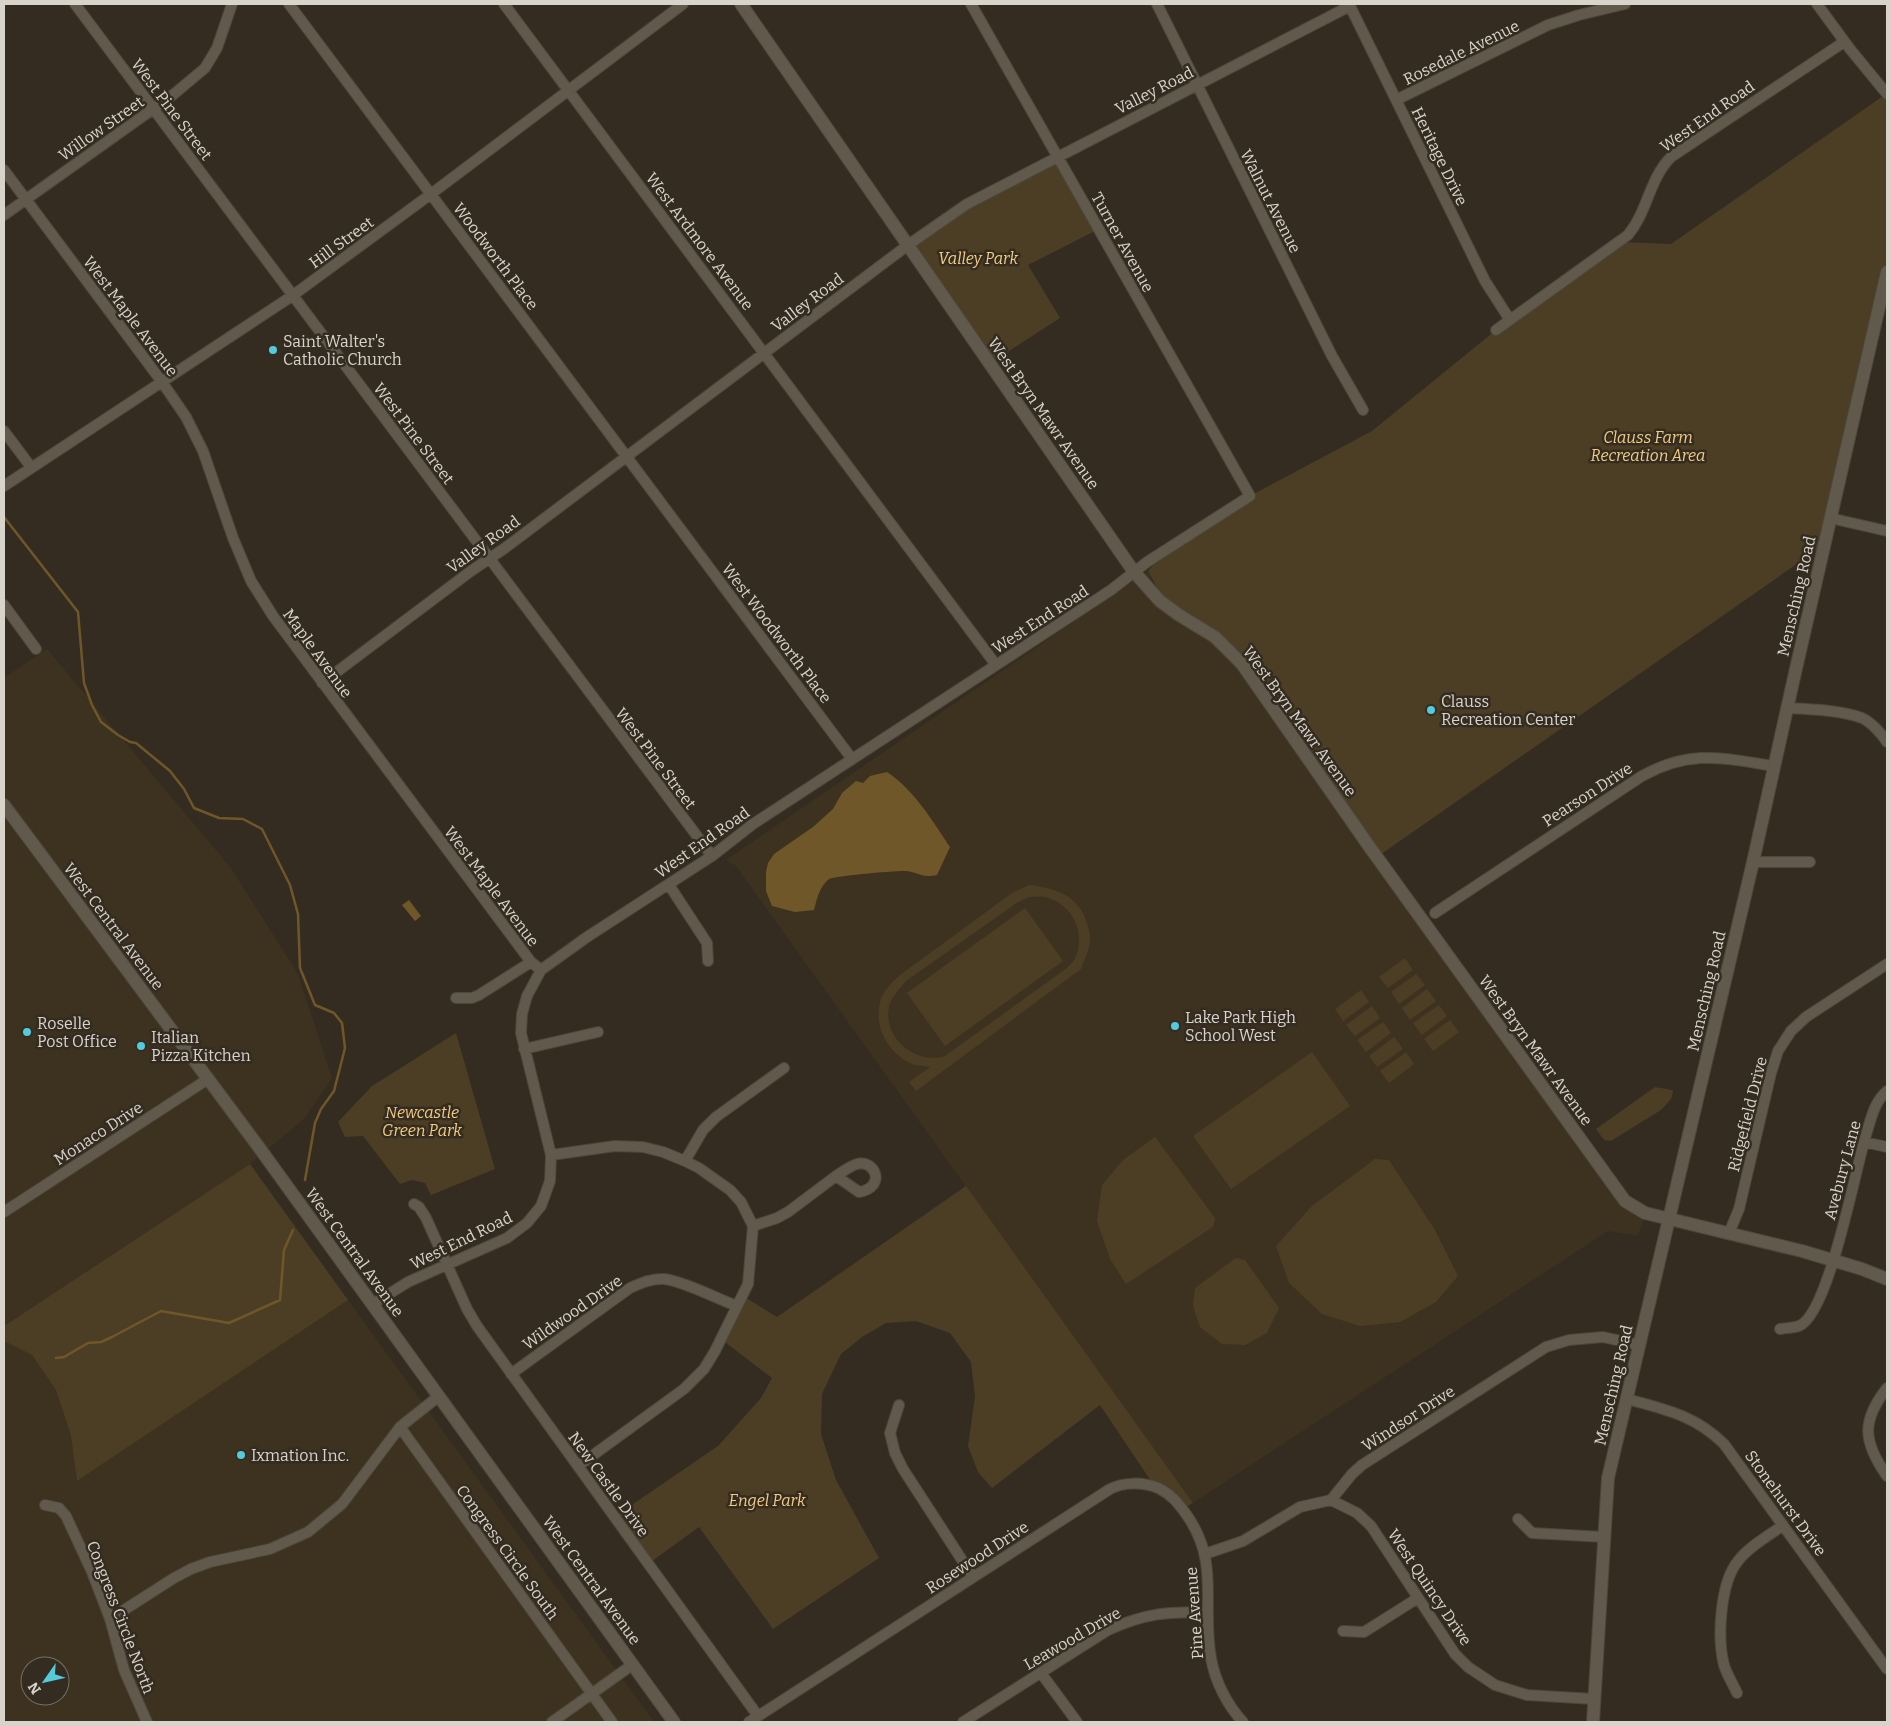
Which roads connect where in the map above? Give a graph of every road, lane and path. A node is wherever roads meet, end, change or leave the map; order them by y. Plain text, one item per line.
1 (75, 4) edge
2 (232, 4) edge
3 (289, 4) edge
4 (504, 4) edge
5 (683, 4) edge
6 (741, 4) edge
7 (971, 4) edge
8 (1157, 4) edge
9 (1624, 4) edge
10 (1816, 4) edge
11 (1349, 5) edge
12 (1844, 42) junction
13 (1196, 85) junction
14 (568, 90) junction
15 (1887, 94) edge
16 (1396, 100) junction
17 (153, 109) junction
18 (1058, 157) junction
19 (4, 170) edge
20 (431, 194) junction
21 (26, 200) junction
22 (4, 215) edge
23 (908, 245) junction
24 (1887, 272) edge
25 (292, 296) junction
26 (1510, 320) junction
27 (1496, 330) dead end
28 (764, 353) junction
29 (162, 382) junction
30 (1363, 410) dead end
31 (4, 431) edge
32 (627, 457) junction
33 (31, 467) junction
34 (4, 486) edge
35 (217, 490) joint
36 (1250, 496) joint
37 (1830, 518) junction
38 (678, 526) joint
39 (1887, 531) edge
40 (489, 559) junction
41 (1134, 572) junction
42 (4, 605) edge
43 (36, 648) dead end
44 (996, 665) junction
45 (322, 683) junction
46 (1787, 708) junction
47 (1887, 742) edge
48 (852, 759) junction
49 (1774, 766) junction
50 (4, 805) edge
51 (422, 818) joint
52 (712, 856) junction
53 (1754, 862) junction
54 (1810, 862) dead end
55 (669, 885) junction
56 (1436, 913) dead end
57 (708, 961) dead end
58 (531, 962) junction
59 (1887, 964) edge
60 (541, 970) junction
61 (456, 998) dead end
62 (598, 1032) dead end
63 (524, 1049) junction
64 (784, 1068) dead end
65 (208, 1078) junction
66 (1887, 1091) edge
67 (1864, 1142) junction
68 (1887, 1147) edge
69 (551, 1155) junction
70 (685, 1161) junction
71 (836, 1176) dead end
72 (414, 1204) dead end
73 (4, 1212) edge
74 (1668, 1218) junction
75 (753, 1226) junction
76 (1729, 1233) junction
77 (1833, 1260) junction
78 (447, 1264) junction
79 (1887, 1279) edge
80 (373, 1304) junction
81 (737, 1306) junction
82 (1780, 1329) dead end
83 (1639, 1345) junction
84 (511, 1374) junction
85 (1887, 1388) edge
86 (439, 1396) junction
87 (1626, 1399) junction
88 (899, 1406) dead end
89 (400, 1427) junction
90 (578, 1466) junction
91 (1887, 1476) edge
92 (1331, 1500) junction
93 (46, 1505) dead end
94 (1518, 1519) dead end
95 (1783, 1525) junction
96 (1604, 1537) junction
97 (1205, 1554) junction
98 (973, 1577) junction
99 (1418, 1598) junction
100 (1207, 1612) junction
101 (110, 1618) junction
102 (1343, 1631) dead end
103 (632, 1664) junction
104 (1887, 1669) edge
105 (1041, 1673) junction
106 (1737, 1693) dead end
107 (592, 1694) junction
108 (1594, 1699) junction
109 (753, 1719) edge
110 (147, 1722) edge
111 (552, 1722) edge
112 (612, 1722) edge
113 (674, 1722) edge
114 (963, 1722) edge
115 (1077, 1722) edge
116 (1243, 1722) edge
117 (1593, 1722) edge

1 - 17 street, West Pine Street
2 - 17 street, Willow Street
3 - 20 street, Woodworth Place
4 - 14 street, West Ardmore Avenue
5 - 14 street, Hill Street
6 - 23 street, West Bryn Mawr Avenue
7 - 18 street, Turner Avenue
8 - 13 street, Walnut Avenue
9 - 16 street, Rosedale Avenue
10 - 12 street
11 - 13 street, Valley Road
11 - 16 street, Heritage Drive
12 - 15 street
12 - 26 street, West End Road
13 - 18 street, Valley Road
13 - 30 street, Walnut Avenue
14 - 20 street, Hill Street
14 - 28 street, West Ardmore Avenue
16 - 26 street, Heritage Drive
17 - 21 street, Willow Street
17 - 25 street, West Pine Street
18 - 23 street, Valley Road
18 - 36 street, Turner Avenue
19 - 21 street, West Maple Avenue
20 - 25 street, Hill Street
20 - 32 street, Woodworth Place
21 - 22 street, Willow Street
21 - 29 street, West Maple Avenue
23 - 28 street, Valley Road
23 - 41 street, West Bryn Mawr Avenue
24 - 37 street, Mensching Road
25 - 29 street, Hill Street
25 - 40 street, West Pine Street
26 - 27 street, West End Road
28 - 32 street, Valley Road
28 - 44 street, West Ardmore Avenue
29 - 33 street, Hill Street
29 - 35 street, West Maple Avenue
31 - 33 street
32 - 38 street, Woodworth Place
32 - 40 street, Valley Road
33 - 34 street, Hill Street
35 - 45 street, Maple Avenue
36 - 41 street, West End Road
37 - 39 street
37 - 46 street, Mensching Road
38 - 48 street, West Woodworth Place
40 - 45 street, Valley Road
40 - 52 street, West Pine Street
41 - 44 street, West End Road
41 - 74 street, West Bryn Mawr Avenue
42 - 43 street
44 - 48 street, West End Road
45 - 51 street, Maple Avenue
46 - 47 street
46 - 49 street, Mensching Road
48 - 52 street, West End Road
49 - 53 street, Mensching Road
49 - 56 street, Pearson Drive
50 - 65 street, West Central Avenue
51 - 58 street, West Maple Avenue
52 - 55 street, West End Road
53 - 54 street
53 - 74 street, Mensching Road
55 - 57 street
55 - 60 street, West End Road
58 - 60 street, West Maple Avenue
58 - 61 street
59 - 76 street, Ridgefield Drive
60 - 63 street, West End Road
62 - 63 street
63 - 69 street, West End Road
64 - 70 street
65 - 73 street, Monaco Drive
65 - 80 street, West Central Avenue
66 - 67 street, Avebury Lane
67 - 68 street
67 - 77 street, Avebury Lane
69 - 70 street
69 - 78 street, West End Road
70 - 75 street
71 - 75 street
72 - 78 street, New Castle Drive
74 - 76 street, West Bryn Mawr Avenue
74 - 83 street, Mensching Road
75 - 81 street
76 - 77 street, West Bryn Mawr Avenue
77 - 79 street, West Bryn Mawr Avenue
77 - 82 street, Avebury Lane
78 - 80 street, West End Road
78 - 84 street, New Castle Drive
80 - 86 street, West Central Avenue
81 - 84 street, Wildwood Drive
81 - 90 street
83 - 87 street, Mensching Road
83 - 92 street, Windsor Drive
84 - 90 street, New Castle Drive
85 - 91 street
86 - 89 street
86 - 103 street, West Central Avenue
87 - 95 street, Stonehurst Drive
87 - 96 street, Mensching Road
88 - 98 street
89 - 101 street
89 - 107 street, Congress Circle South
90 - 109 street, New Castle Drive
92 - 97 street
92 - 99 street, West Quincy Drive
93 - 101 street, Congress Circle North
94 - 96 street
95 - 104 street, Stonehurst Drive
95 - 106 street
96 - 108 street, Mensching Road
97 - 98 street, Rosewood Drive
97 - 100 street, Pine Avenue
98 - 109 street, Rosewood Drive
99 - 102 street
99 - 108 street, West Quincy Drive
100 - 105 street, Leawood Drive
100 - 116 street, Pine Avenue
101 - 110 street, Congress Circle North
103 - 107 street
103 - 113 street, West Central Avenue
105 - 114 street, Leawood Drive
105 - 115 street
107 - 111 street
107 - 112 street, Congress Circle South
108 - 117 street, Mensching Road

